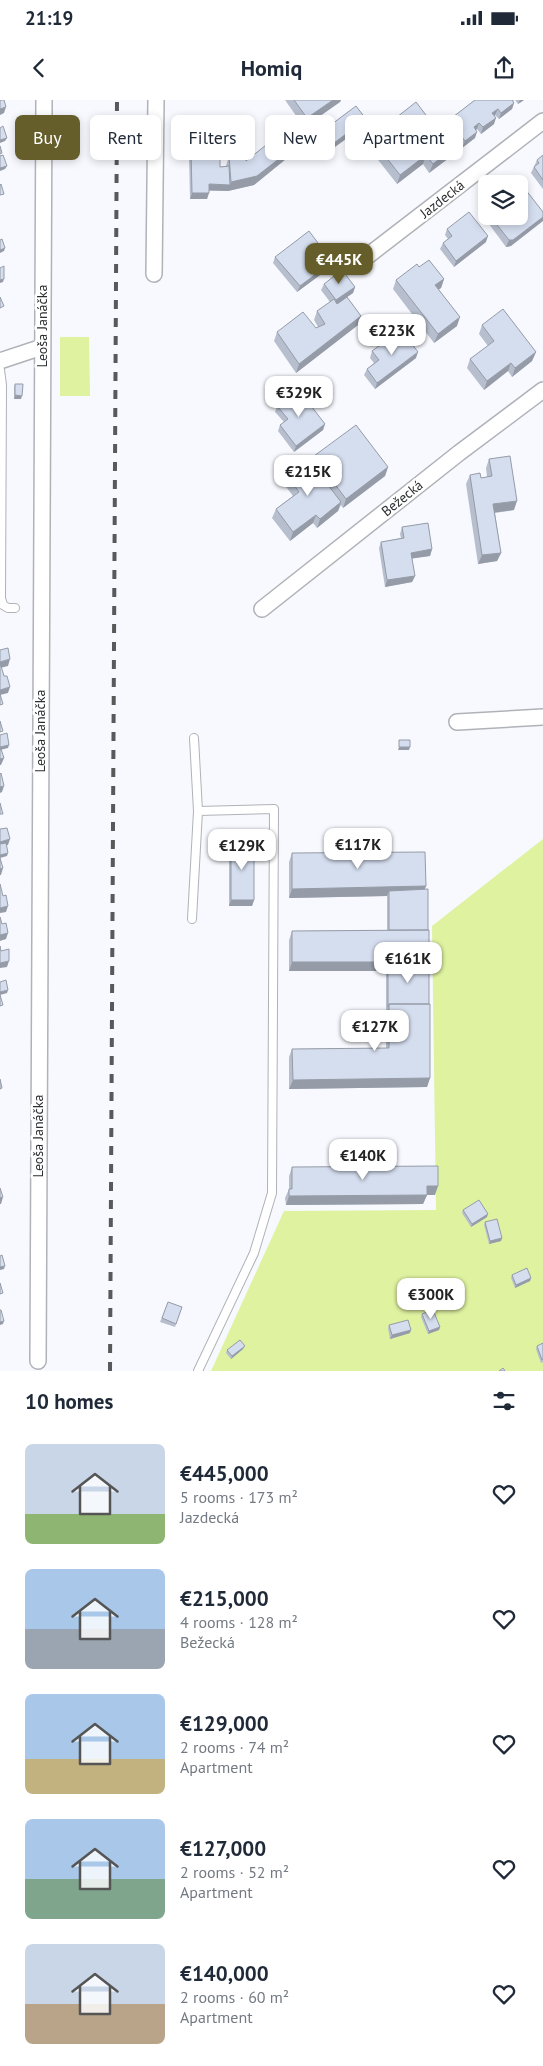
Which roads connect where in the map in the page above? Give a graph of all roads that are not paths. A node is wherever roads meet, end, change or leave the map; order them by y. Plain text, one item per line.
1 (44, 100) edge
2 (156, 100) edge
3 (543, 121) edge
4 (365, 258) dead end
5 (154, 274) dead end
6 (42, 348) junction
7 (0, 361) edge
8 (0, 370) edge
9 (543, 390) edge
10 (15, 608) dead end
11 (262, 609) dead end
12 (543, 717) edge
13 (457, 722) dead end
14 (194, 738) dead end
15 (198, 811) junction
16 (192, 919) dead end
17 (38, 1361) dead end
18 (198, 1371) edge

1 - 6 street, Leoša Janáčka
2 - 5 street
3 - 4 street, Jazdecká
6 - 7 street
6 - 17 street, Leoša Janáčka
8 - 10 lane
9 - 11 street, Bežecká
12 - 13 street
14 - 15 lane
15 - 16 lane
15 - 18 lane

